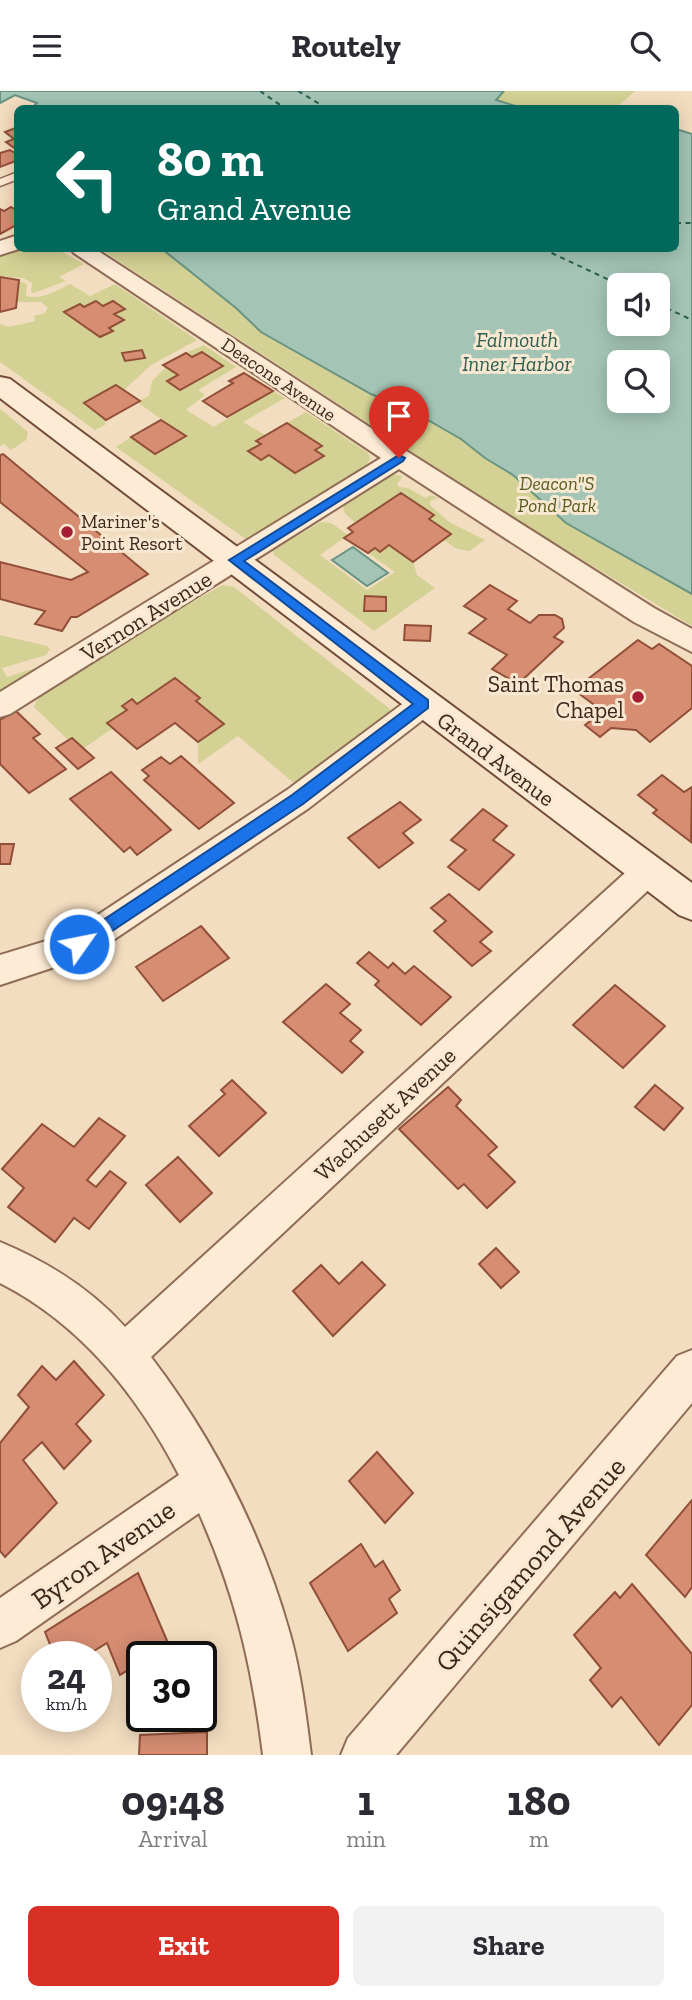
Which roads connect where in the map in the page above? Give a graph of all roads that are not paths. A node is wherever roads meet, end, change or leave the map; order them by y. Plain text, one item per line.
1 (86, 252) edge
2 (0, 385) edge
3 (399, 458) junction
4 (235, 560) junction
5 (692, 642) edge
6 (423, 704) junction
7 (0, 706) edge
8 (647, 872) junction
9 (692, 904) edge
10 (0, 970) edge
11 (0, 1262) edge
12 (123, 1356) junction
13 (692, 1371) edge
14 (207, 1482) junction
15 (0, 1625) edge
16 (287, 1755) edge
17 (365, 1755) edge

1 - 3 street, Deacons Avenue
2 - 4 main road, Grand Avenue
3 - 4 street, Vernon Avenue
3 - 5 street, Deacons Avenue
4 - 6 main road, Grand Avenue
4 - 7 street, Vernon Avenue
6 - 8 main road, Grand Avenue
6 - 10 street
8 - 9 main road, Grand Avenue
8 - 12 street, Wachusett Avenue
11 - 12 street
12 - 14 street
13 - 17 street, Quinsigamond Avenue
14 - 15 street, Byron Avenue
14 - 16 street

